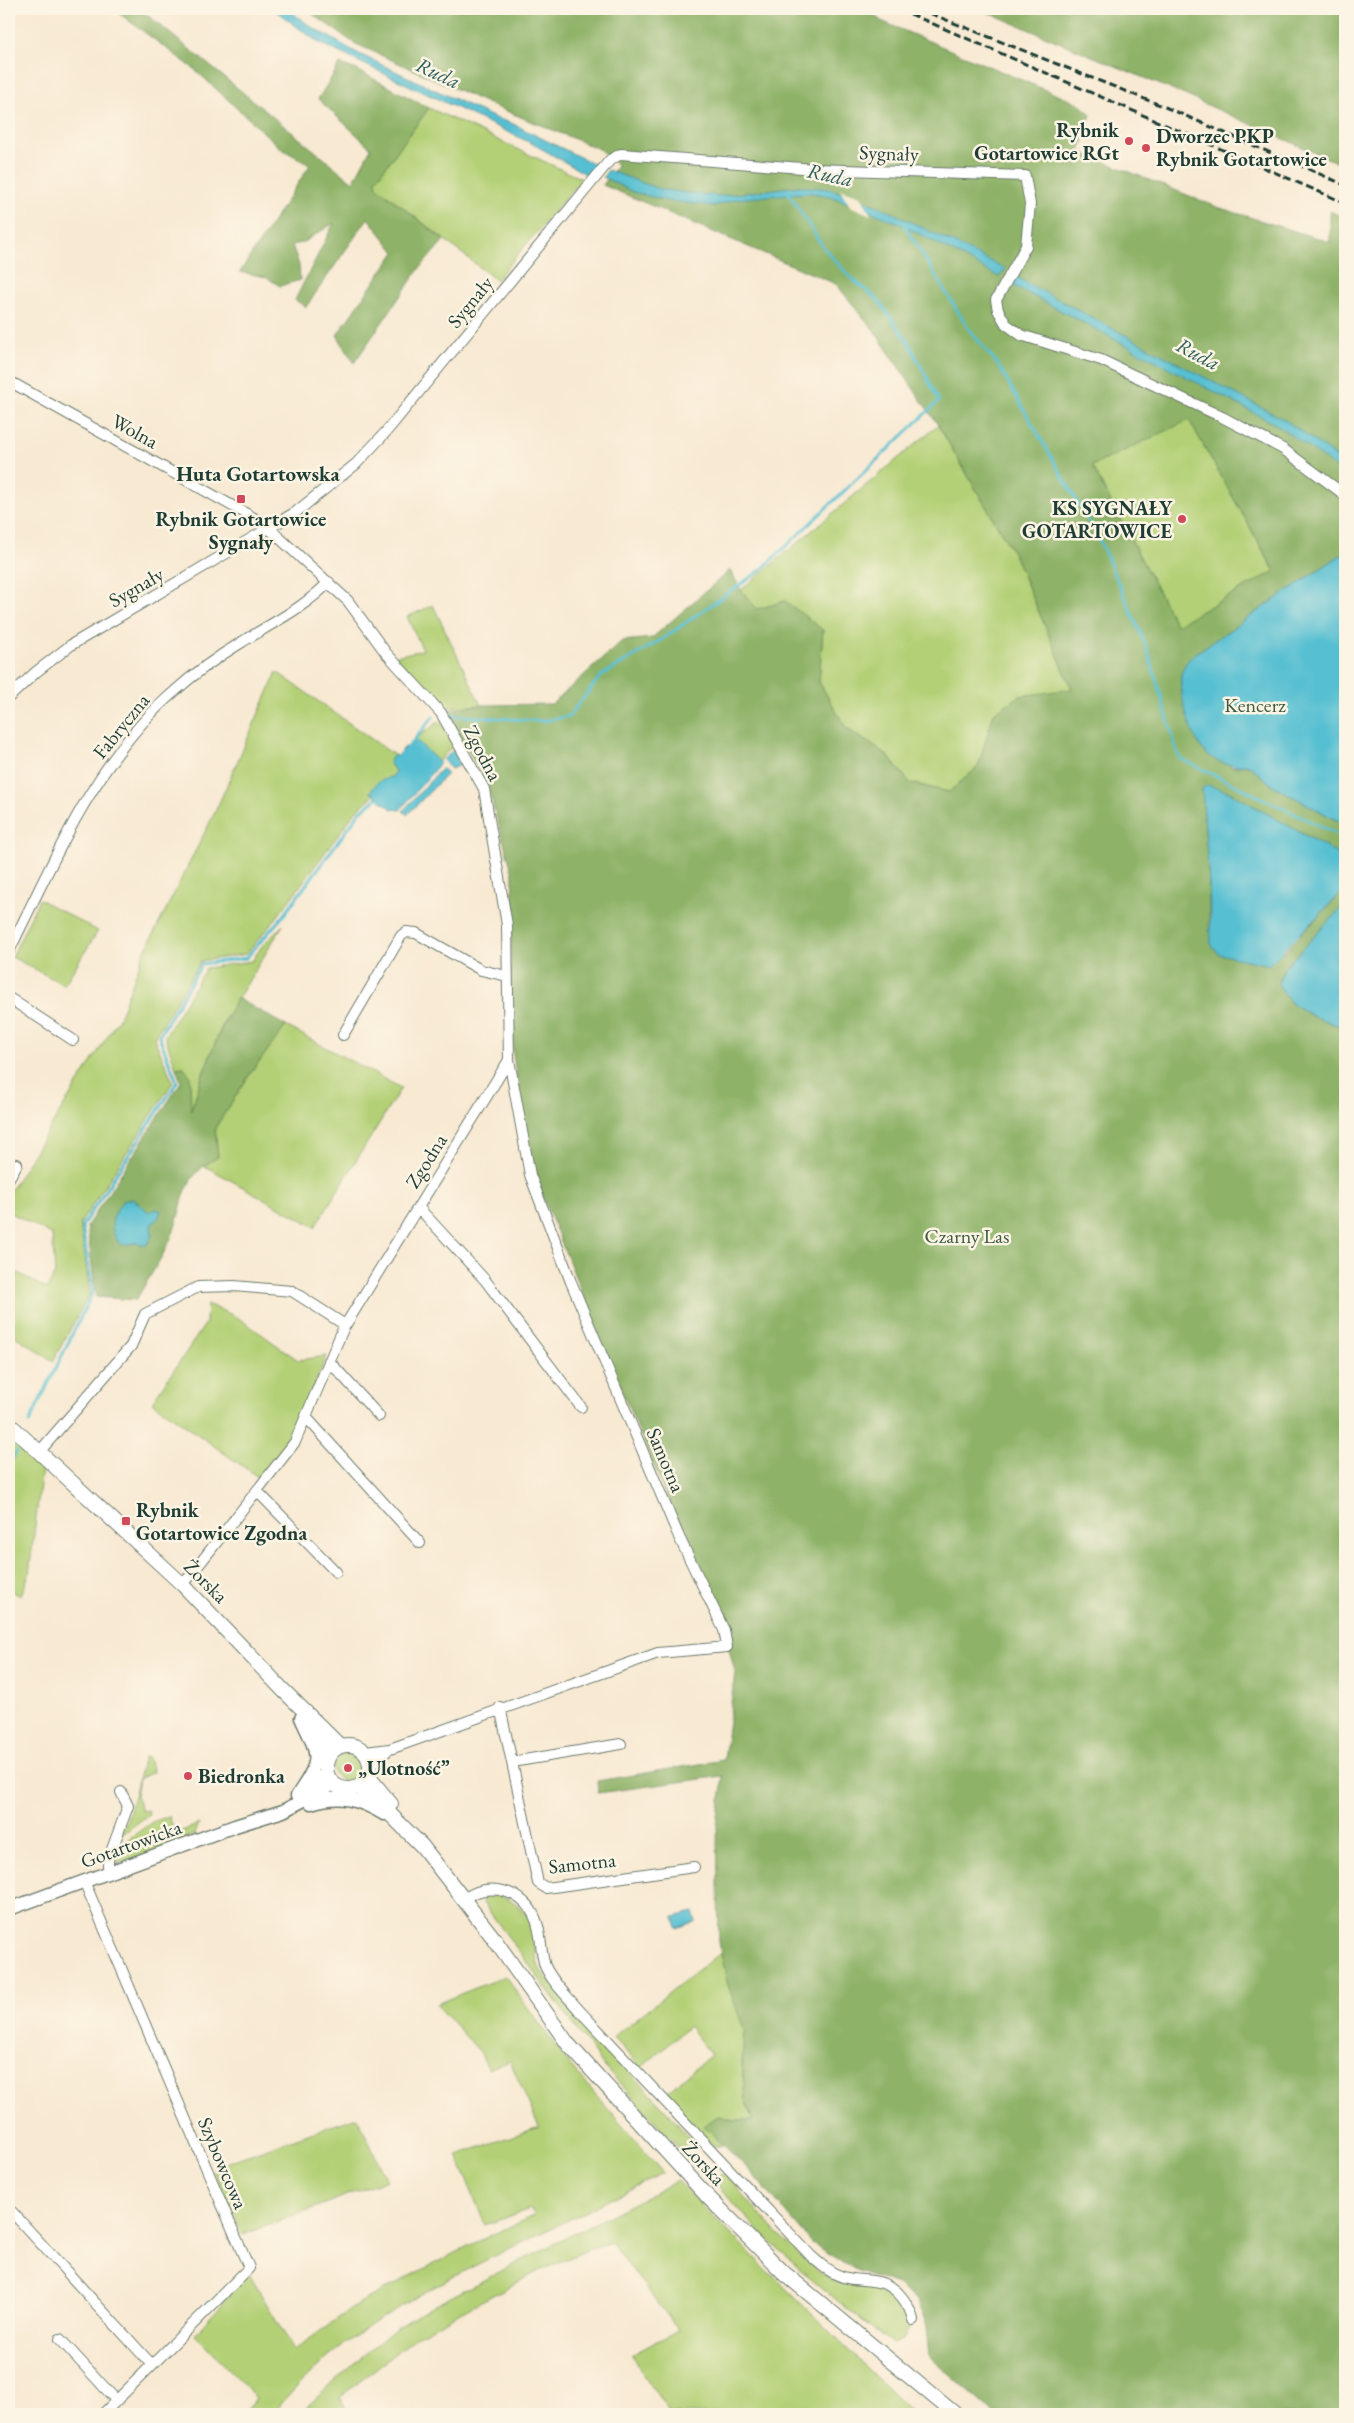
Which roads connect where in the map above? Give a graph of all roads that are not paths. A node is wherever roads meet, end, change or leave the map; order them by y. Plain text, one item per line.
1 (9, 381) edge
2 (1345, 495) edge
3 (269, 528) junction
4 (329, 582) junction
5 (9, 697) edge
6 (9, 951) edge
7 (507, 976) junction
8 (9, 998) edge
9 (343, 1035) dead end
10 (73, 1040) dead end
11 (509, 1060) junction
12 (17, 1164) dead end
13 (9, 1178) edge
14 (418, 1207) junction
15 (345, 1325) junction
16 (329, 1361) junction
17 (581, 1408) dead end
18 (379, 1416) dead end
19 (306, 1417) junction
20 (9, 1424) edge
21 (40, 1451) junction
22 (258, 1492) junction
23 (420, 1544) dead end
24 (336, 1572) dead end
25 (183, 1585) junction
26 (283, 1690) junction
27 (500, 1707) junction
28 (302, 1718) junction
29 (621, 1744) dead end
30 (340, 1746) junction
31 (390, 1748) junction
32 (365, 1752) junction
33 (328, 1756) junction
34 (512, 1762) junction
35 (369, 1770) junction
36 (330, 1778) junction
37 (358, 1787) junction
38 (120, 1792) dead end
39 (296, 1801) junction
40 (401, 1824) junction
41 (434, 1861) junction
42 (694, 1867) dead end
43 (108, 1872) junction
44 (84, 1882) junction
45 (463, 1900) junction
46 (9, 1909) edge
47 (12, 2212) dead end
48 (912, 2320) dead end
49 (60, 2339) dead end
50 (152, 2365) junction
51 (116, 2400) junction
52 (103, 2414) edge
53 (955, 2414) edge

1 - 3 street, Wolna
2 - 3 street, Sygnały
3 - 4 street
3 - 5 street, Sygnały
4 - 6 street, Fabryczna
4 - 7 street, Zgodna
7 - 9 street
7 - 11 street, Zgodna
8 - 10 street
11 - 14 street, Zgodna
11 - 27 street, Samotna
12 - 13 street
14 - 15 street, Zgodna
14 - 17 street
15 - 16 street, Zgodna
15 - 21 street
16 - 18 street
16 - 19 street, Zgodna
19 - 22 street, Zgodna
19 - 23 street
20 - 21 main road, Żorska
21 - 25 main road, Żorska
22 - 24 street
22 - 25 street, Zgodna
25 - 26 main road, Żorska
26 - 28 main road, Żorska
26 - 30 main road, Żorska
27 - 31 street, Samotna
27 - 34 street, Samotna
28 - 33 main road, Żorska
28 - 39 street
29 - 34 street
30 - 32 main road
30 - 33 main road
31 - 32 street, Samotna
31 - 35 street, Samotna
32 - 35 main road
33 - 36 main road
34 - 42 street, Samotna
35 - 37 main road
35 - 41 main road, Żorska
36 - 37 main road
36 - 39 street, Gotartowicka
37 - 40 main road, Żorska
38 - 43 street
39 - 40 street
39 - 43 street, Gotartowicka
40 - 41 main road, Żorska
41 - 45 main road, Żorska
43 - 44 street, Gotartowicka
44 - 46 street, Gotartowicka
44 - 50 street, Szybowcowa
45 - 48 street
45 - 53 main road, Żorska
47 - 50 street
49 - 51 street
50 - 51 street, Szybowcowa
51 - 52 street, Szybowcowa

